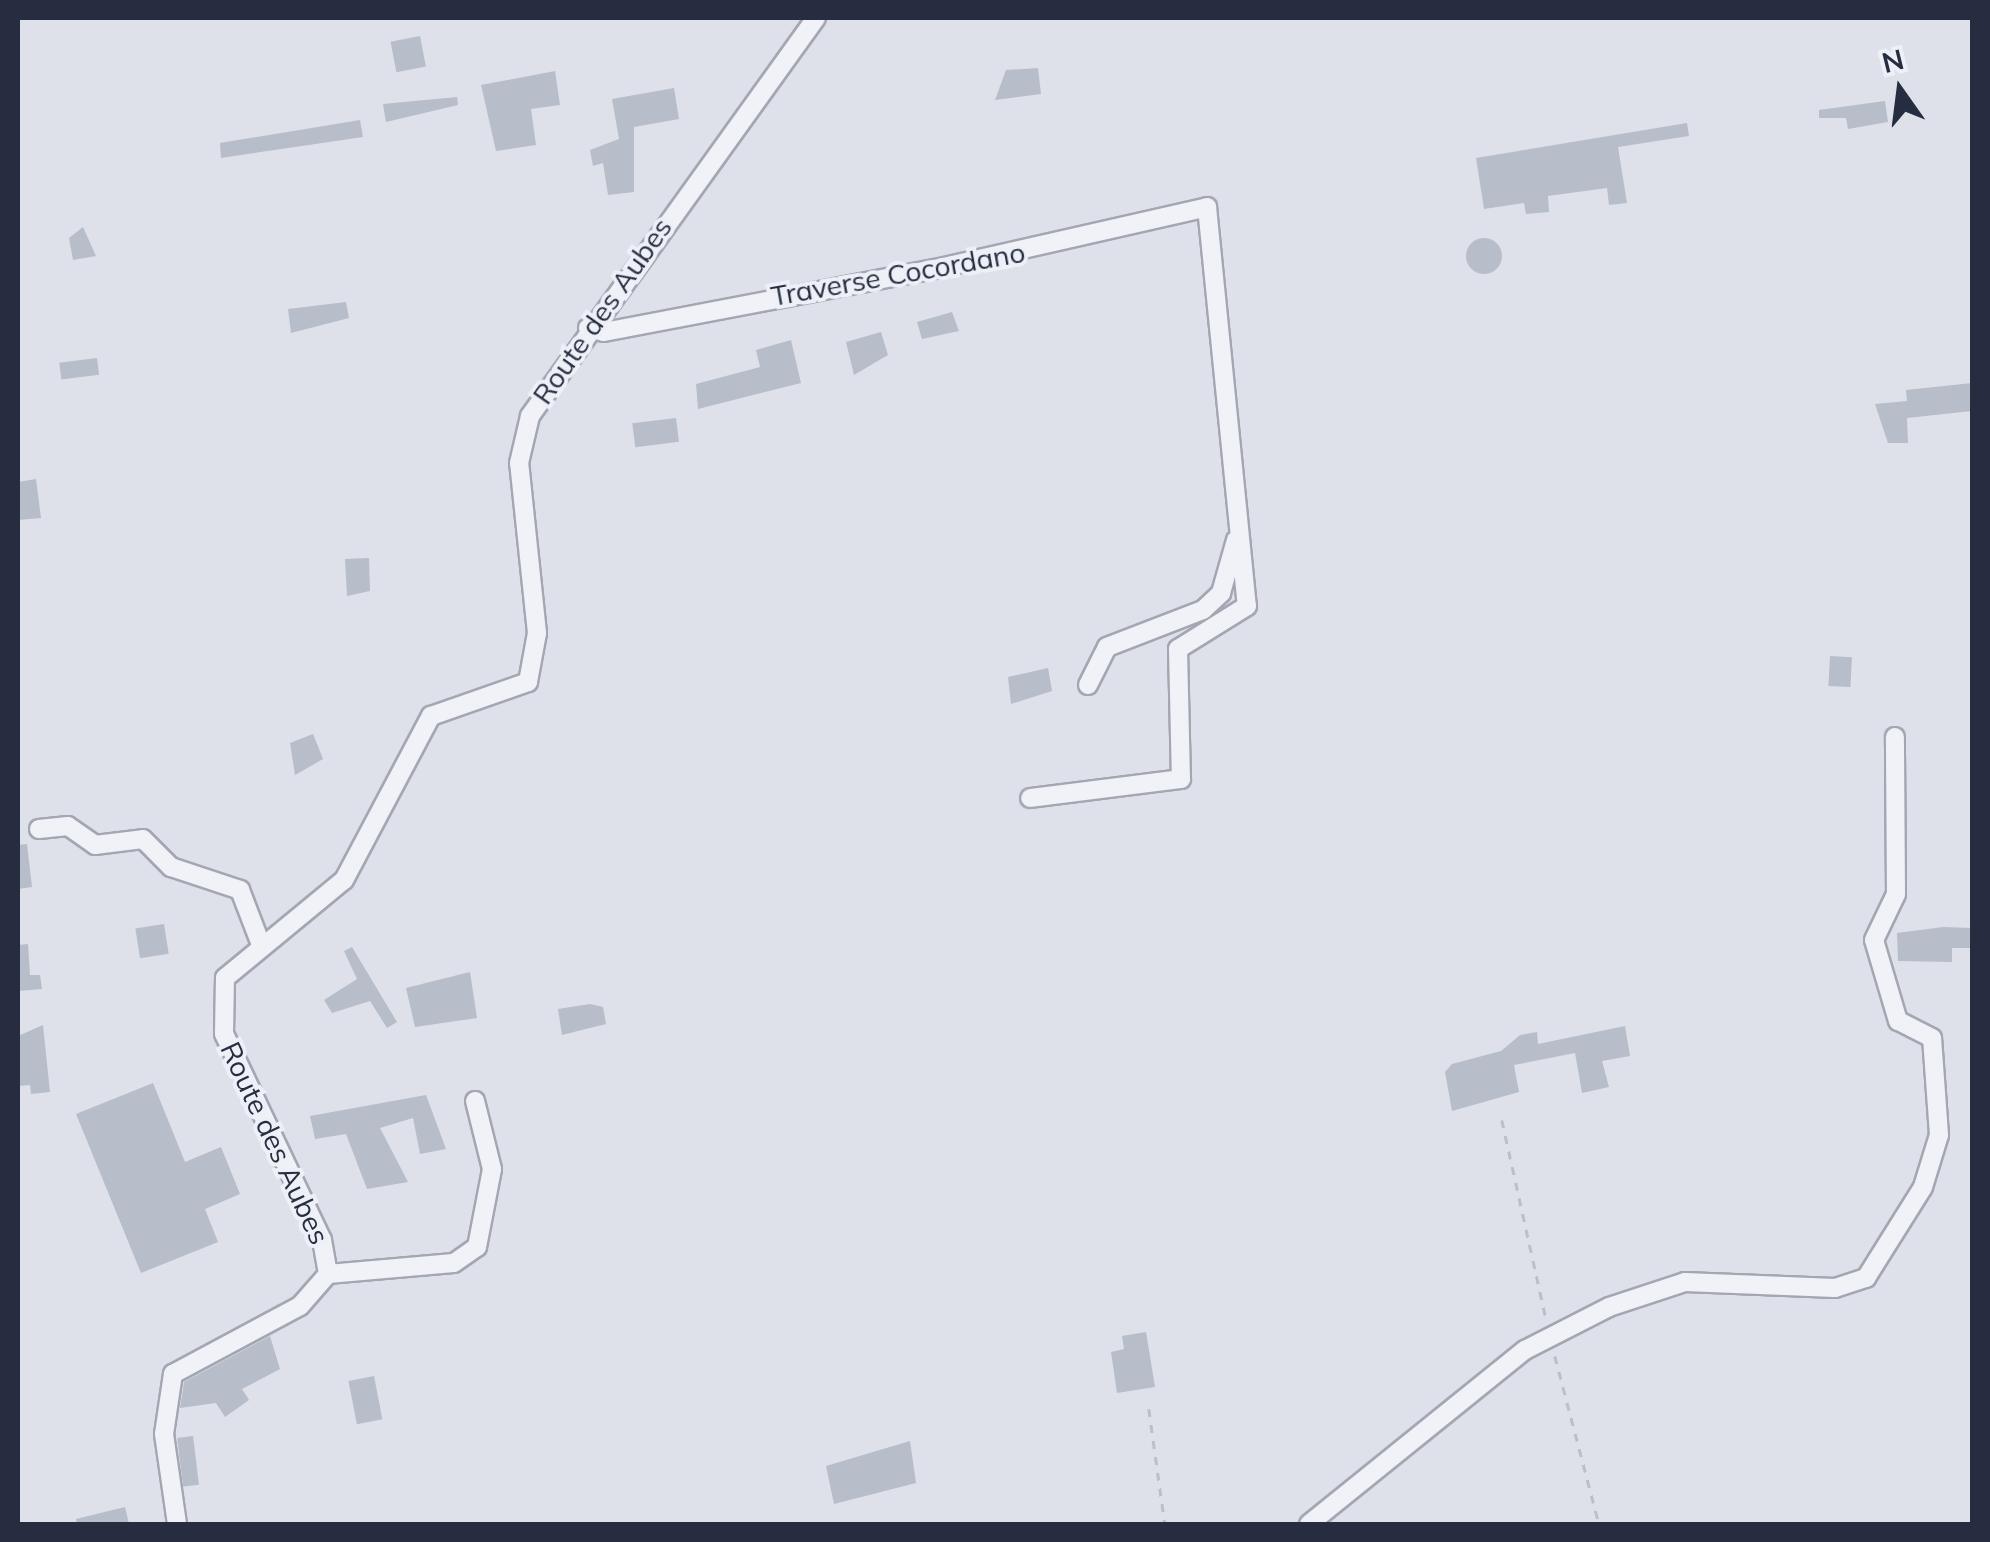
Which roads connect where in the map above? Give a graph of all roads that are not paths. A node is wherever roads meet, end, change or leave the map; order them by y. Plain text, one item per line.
1 (816, 18) edge
2 (588, 328) junction
3 (1238, 535) junction
4 (1088, 685) dead end
5 (1895, 737) dead end
6 (1030, 798) dead end
7 (39, 829) dead end
8 (260, 942) junction
9 (475, 1101) dead end
10 (328, 1274) junction
11 (177, 1524) edge
12 (1309, 1524) edge

1 - 2 street, Route des Aubes
2 - 3 street, Traverse Cocordano
2 - 8 street, Route des Aubes
3 - 4 street
3 - 6 street
5 - 12 street
7 - 8 street
8 - 10 street, Route des Aubes
9 - 10 street
10 - 11 street, Route des Aubes

